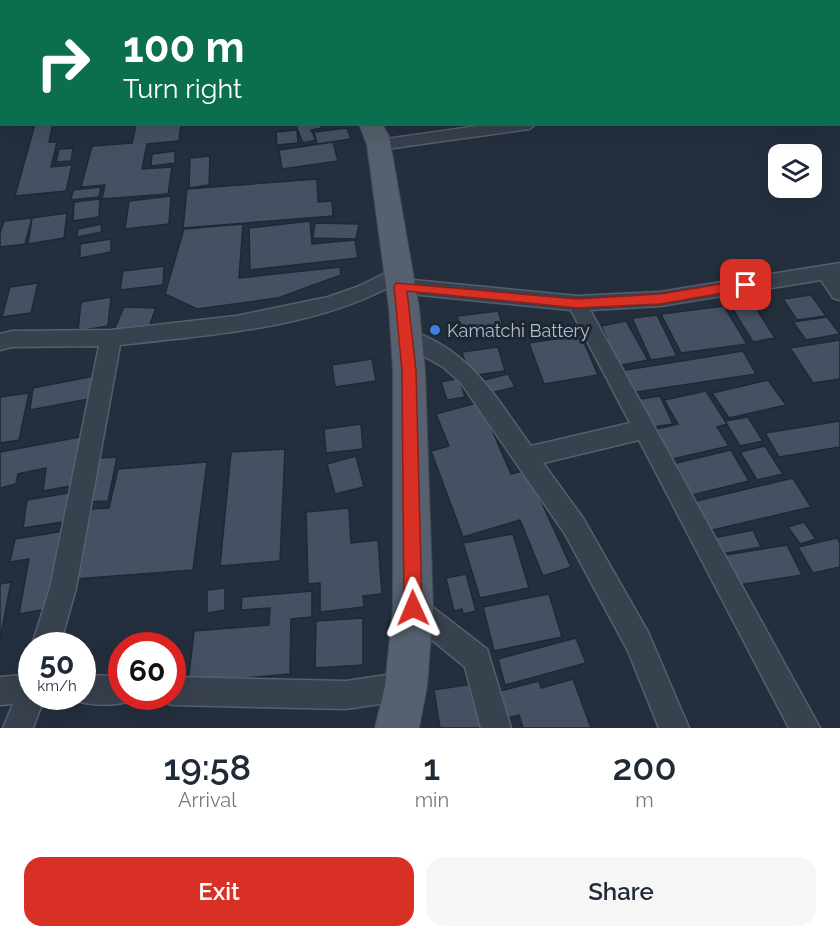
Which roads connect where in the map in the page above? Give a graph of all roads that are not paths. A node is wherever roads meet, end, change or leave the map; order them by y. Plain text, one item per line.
1 (501, 126) edge
2 (374, 135) edge
3 (833, 271) edge
4 (400, 291) junction
5 (840, 293) edge
6 (577, 303) junction
7 (111, 338) junction
8 (0, 342) edge
9 (643, 429) junction
10 (525, 457) junction
11 (413, 608) junction
12 (50, 632) edge
13 (406, 686) junction
14 (18, 690) edge
15 (0, 691) edge
16 (186, 691) edge
17 (25, 710) edge
18 (18, 728) edge
19 (397, 728) edge
20 (496, 728) edge
21 (674, 728) edge
22 (805, 728) edge

1 - 2 street
2 - 4 main road
3 - 5 street
3 - 6 street
4 - 6 street
4 - 7 street
4 - 10 street
4 - 11 main road
6 - 9 street
7 - 8 street
7 - 12 street
9 - 10 street
9 - 22 street
10 - 21 street
11 - 13 main road
11 - 20 street
13 - 16 street
13 - 19 main road
14 - 15 street
17 - 18 street

